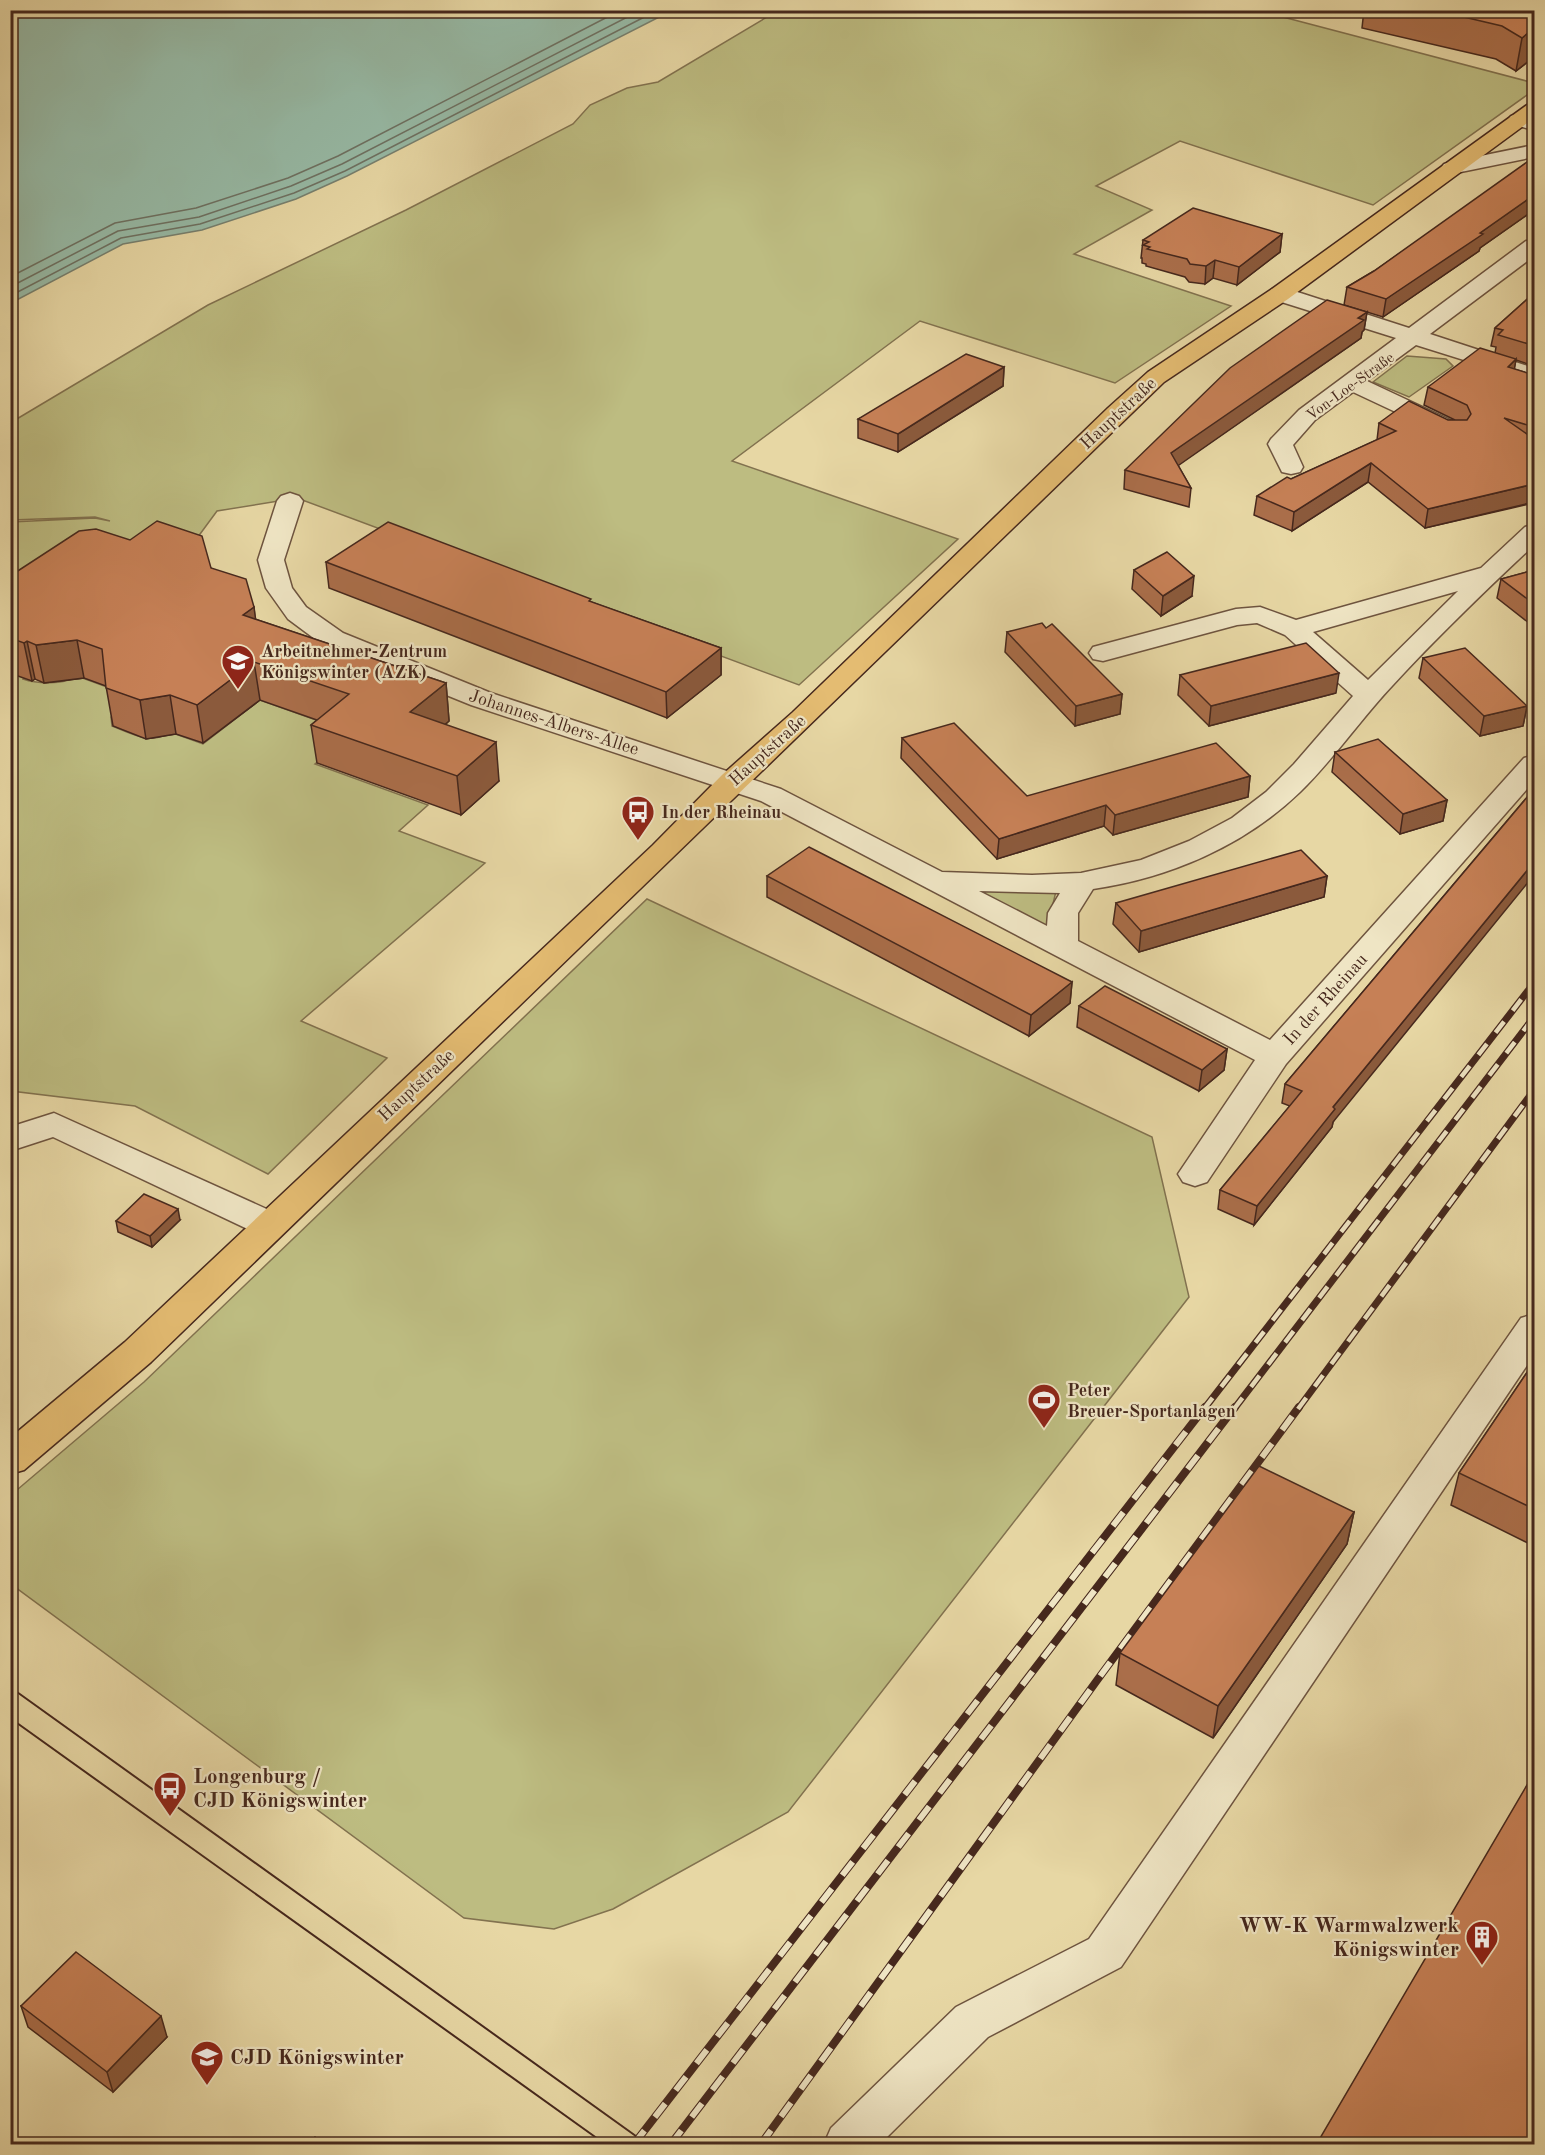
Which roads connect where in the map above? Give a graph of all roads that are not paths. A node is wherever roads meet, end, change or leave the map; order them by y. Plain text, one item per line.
1 (1529, 118) edge
2 (1499, 134) junction
3 (1534, 142) edge
4 (1534, 151) edge
5 (1451, 168) junction
6 (1534, 246) edge
7 (1280, 294) junction
8 (1414, 338) junction
9 (1534, 375) edge
10 (1352, 383) junction
11 (1454, 431) edge
12 (1292, 467) dead end
13 (290, 501) dead end
14 (1534, 532) edge
15 (1492, 573) junction
16 (1294, 629) junction
17 (1104, 653) dead end
18 (1369, 695) junction
19 (1534, 764) edge
20 (732, 781) junction
21 (937, 878) junction
22 (1082, 882) junction
23 (1062, 946) junction
24 (1274, 1056) junction
25 (10, 1140) edge
26 (1195, 1174) dead end
27 (270, 1225) junction
28 (1534, 1327) edge
29 (10, 1460) edge
30 (848, 2145) edge

1 - 2 main road, Hauptstraße
2 - 3 street
2 - 5 main road, Hauptstraße
4 - 5 street
5 - 7 main road, Hauptstraße
6 - 8 street, Von-Loe-Straße
7 - 8 street, Von-Loe-Straße
7 - 20 main road, Hauptstraße
8 - 9 street, Von-Loe-Straße
8 - 10 street, Von-Loe-Straße
10 - 11 street
10 - 12 street, Von-Loe-Straße
13 - 20 street, Johannes-Albers-Allee
14 - 15 street, In der Rheinau
15 - 16 street, In der Rheinau
15 - 18 street, In der Rheinau
16 - 17 street
16 - 18 street
18 - 22 street, In der Rheinau
19 - 24 street, In der Rheinau
20 - 21 street, In der Rheinau
20 - 27 main road, Hauptstraße
21 - 22 street, In der Rheinau
21 - 23 street, In der Rheinau
22 - 23 street
23 - 24 street, In der Rheinau
24 - 26 street
25 - 27 street
27 - 29 main road, Hauptstraße
28 - 30 street

